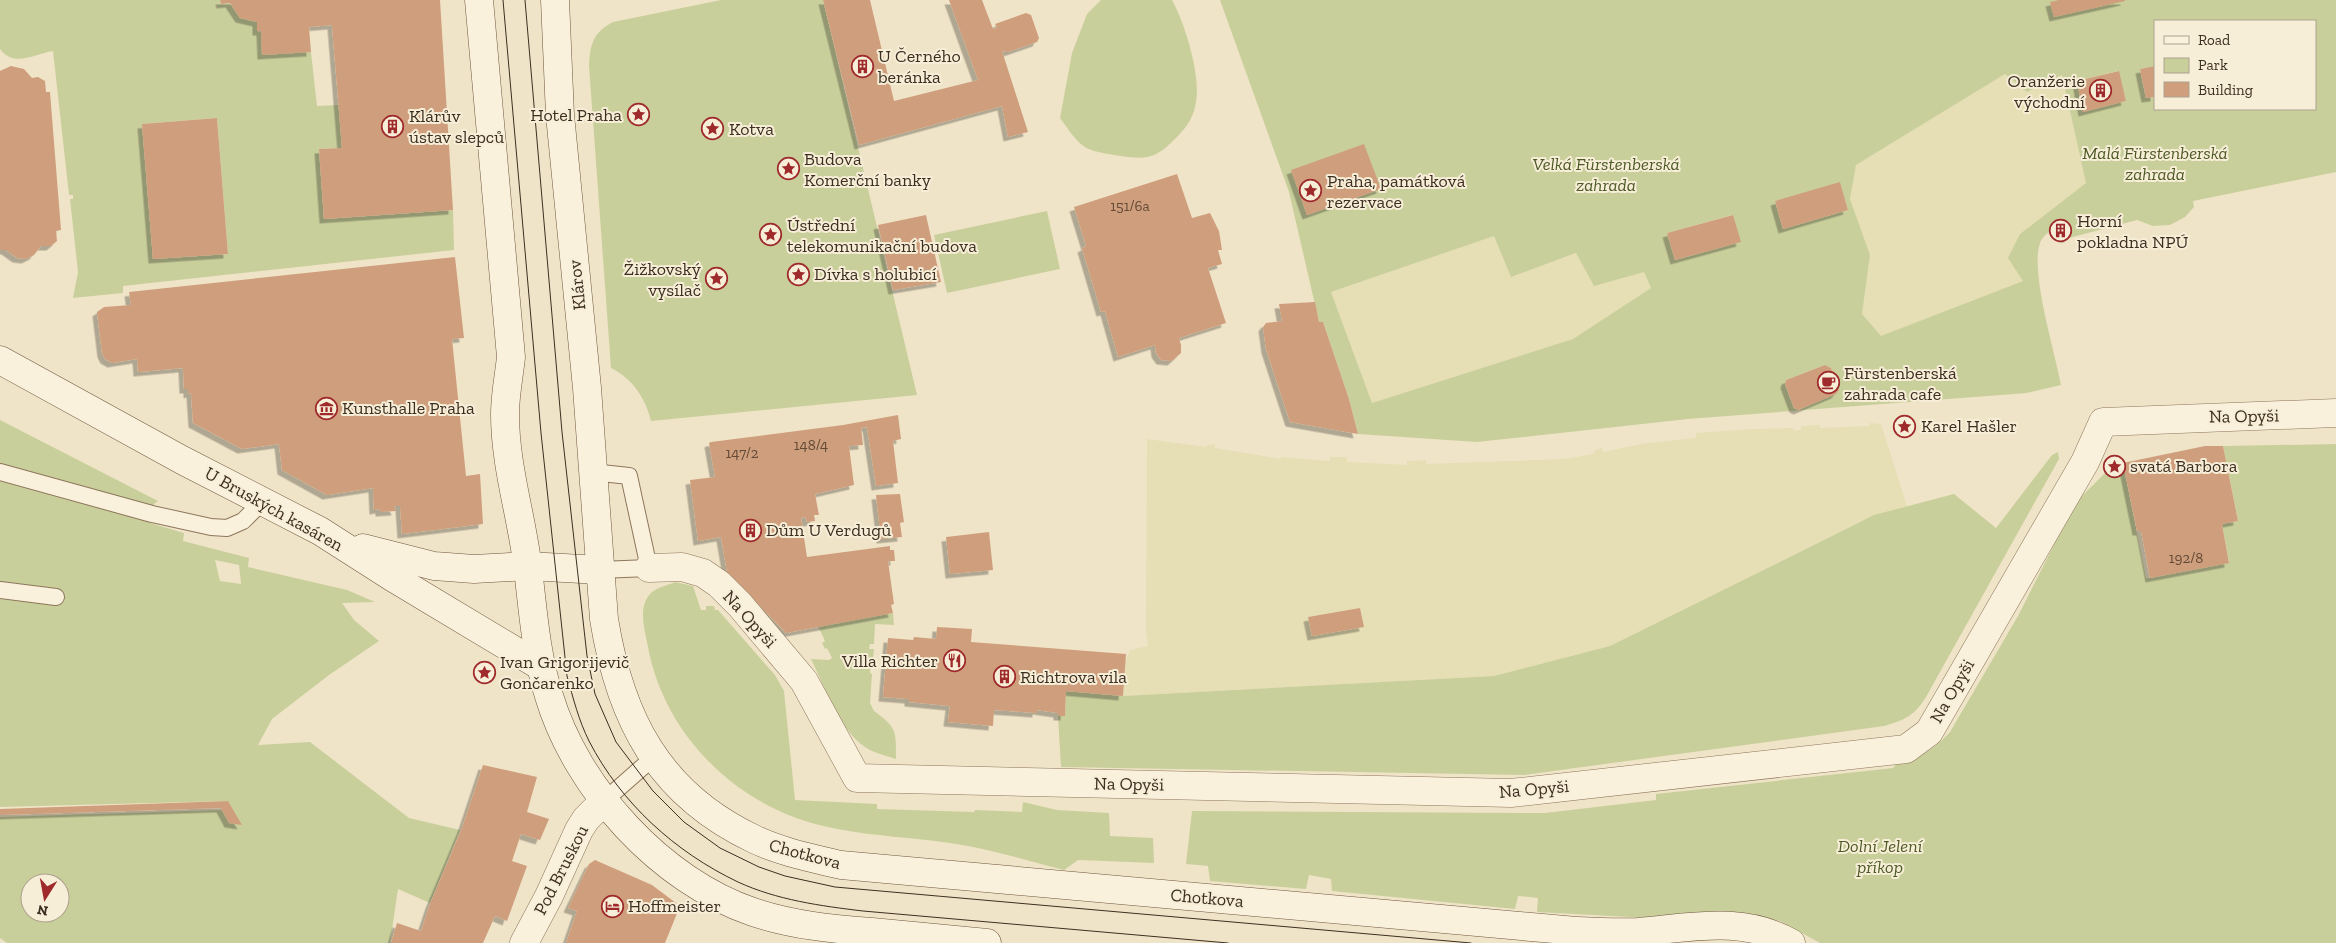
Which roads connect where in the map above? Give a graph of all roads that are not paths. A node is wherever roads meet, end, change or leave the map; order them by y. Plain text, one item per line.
1 (479, 0) edge
2 (555, 0) edge
3 (0, 360) edge
4 (2336, 413) edge
5 (0, 472) edge
6 (592, 472) junction
7 (263, 501) junction
8 (320, 531) junction
9 (528, 566) junction
10 (649, 568) junction
11 (600, 570) junction
12 (0, 590) edge
13 (56, 597) dead end
14 (542, 667) junction
15 (655, 756) junction
16 (604, 801) junction
17 (524, 943) edge
18 (987, 943) edge
19 (1791, 943) edge

1 - 9 main road
2 - 6 main road, Klárov
3 - 7 main road, U Bruských kasáren
4 - 10 main road, Na Opyši
5 - 7 lane
6 - 10 lane
6 - 11 main road, Klárov
7 - 8 main road, U Bruských kasáren
8 - 9 main road
8 - 14 main road, U Bruských kasáren
9 - 11 main road
9 - 14 main road
10 - 11 lane, Na Opyši
11 - 15 main road
12 - 13 lane
14 - 16 main road
15 - 16 lane, Pod Bruskou
15 - 19 main road, Chotkova
16 - 17 main road, Pod Bruskou
16 - 18 main road

